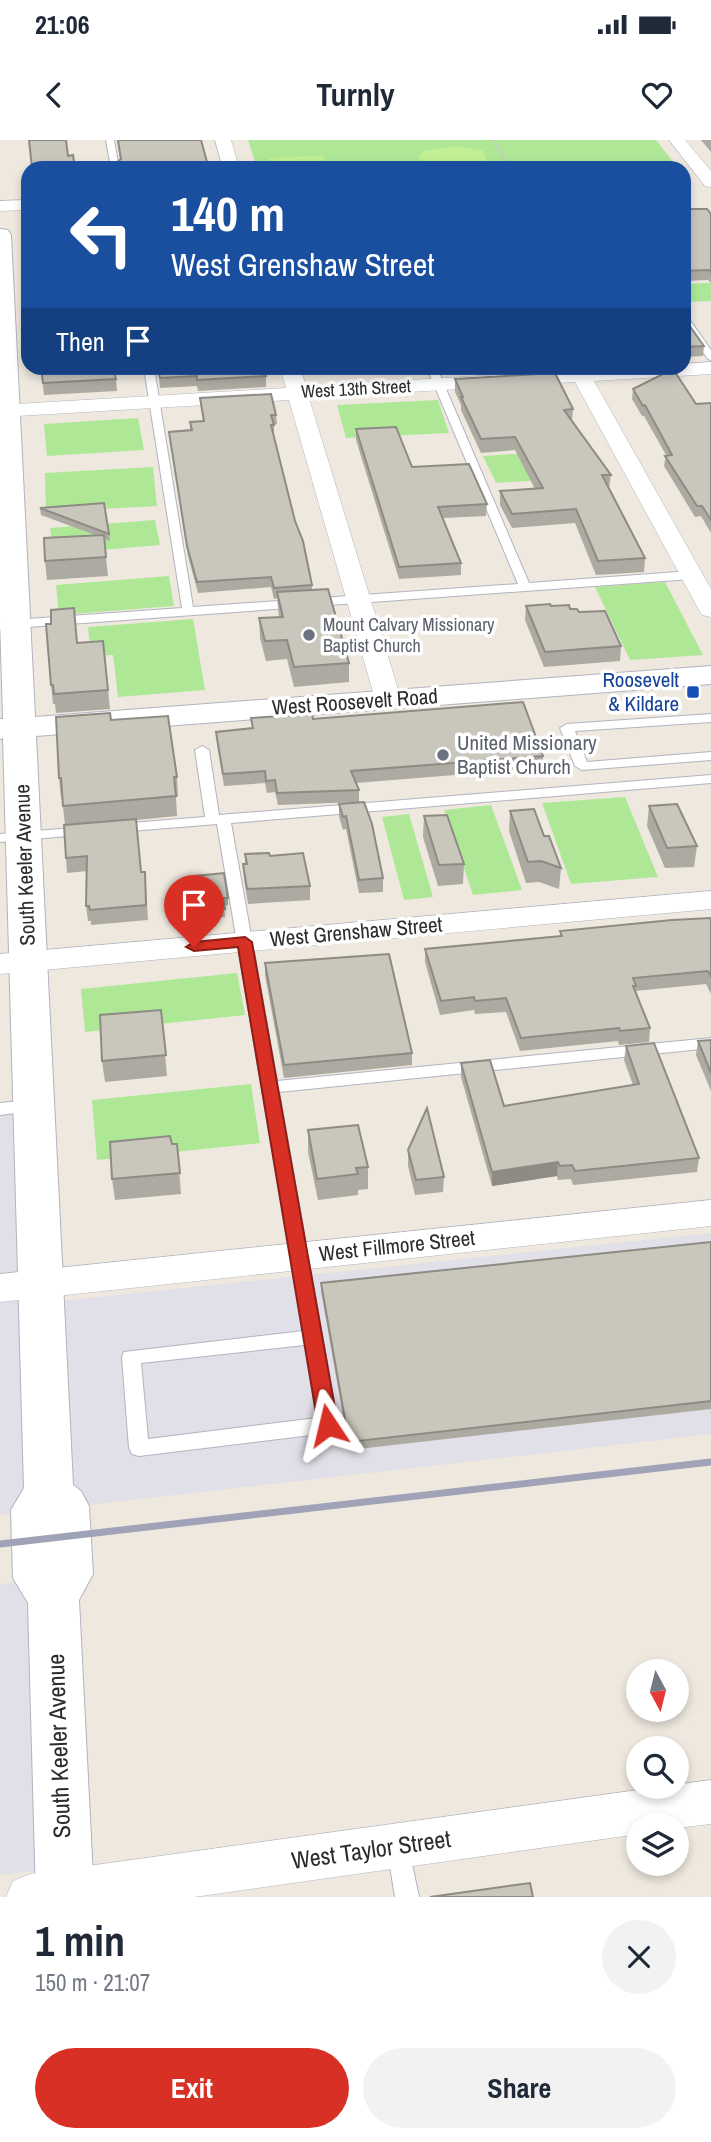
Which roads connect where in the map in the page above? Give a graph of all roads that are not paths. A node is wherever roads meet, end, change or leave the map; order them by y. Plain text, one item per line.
1 (110, 140) edge
2 (223, 140) edge
3 (677, 140) edge
4 (114, 161) edge
5 (229, 161) edge
6 (708, 175) edge
7 (21, 205) edge
8 (0, 206) edge
9 (0, 235) edge
10 (691, 328) edge
11 (711, 357) edge
12 (711, 368) edge
13 (691, 369) edge
14 (150, 375) edge
15 (292, 375) edge
16 (472, 375) edge
17 (581, 375) edge
18 (436, 376) edge
19 (297, 393) junction
20 (154, 401) junction
21 (4, 410) edge
22 (700, 581) edge
23 (525, 587) junction
24 (358, 599) junction
25 (711, 610) edge
26 (188, 611) junction
27 (8, 624) edge
28 (711, 674) edge
29 (388, 699) junction
30 (711, 718) edge
31 (10, 728) edge
32 (202, 750) dead end
33 (711, 756) edge
34 (711, 779) edge
35 (218, 820) junction
36 (12, 837) edge
37 (711, 900) edge
38 (245, 942) junction
39 (14, 962) edge
40 (711, 1043) edge
41 (270, 1087) junction
42 (17, 1107) edge
43 (711, 1213) edge
44 (299, 1257) junction
45 (41, 1285) junction
46 (0, 1288) edge
47 (313, 1337) junction
48 (711, 1802) edge
49 (398, 1846) junction
50 (53, 1895) edge
51 (407, 1897) edge

1 - 4 lane
2 - 5 street
3 - 6 street
7 - 8 street
9 - 21 street, South Keeler Avenue
10 - 11 lane
12 - 13 street, West 13th Street
14 - 20 lane
15 - 19 street
16 - 18 street, West 13th Street
17 - 22 street
18 - 19 street, West 13th Street
18 - 23 lane
19 - 20 street, West 13th Street
19 - 24 street
20 - 21 street, West 13th Street
20 - 26 lane
21 - 27 street, South Keeler Avenue
22 - 23 lane
22 - 25 street
23 - 24 lane
24 - 26 lane
24 - 29 street
26 - 27 lane
27 - 31 street, South Keeler Avenue
28 - 29 street, West Roosevelt Road
29 - 31 street, West Roosevelt Road
30 - 33 lane
31 - 36 street, South Keeler Avenue
32 - 35 lane
34 - 35 lane
35 - 36 lane
35 - 38 lane
36 - 39 street, South Keeler Avenue
37 - 38 street, West Grenshaw Street
38 - 39 street, West Grenshaw Street
38 - 41 lane
39 - 42 street, South Keeler Avenue
40 - 41 lane
41 - 44 lane
42 - 45 street, South Keeler Avenue
43 - 44 street, West Fillmore Street
44 - 45 street, West Fillmore Street
44 - 47 lane
45 - 46 street, West Fillmore Street
45 - 50 street, South Keeler Avenue
47 - 47 lane
48 - 49 street, West Taylor Street
49 - 50 street, West Taylor Street
49 - 51 lane

